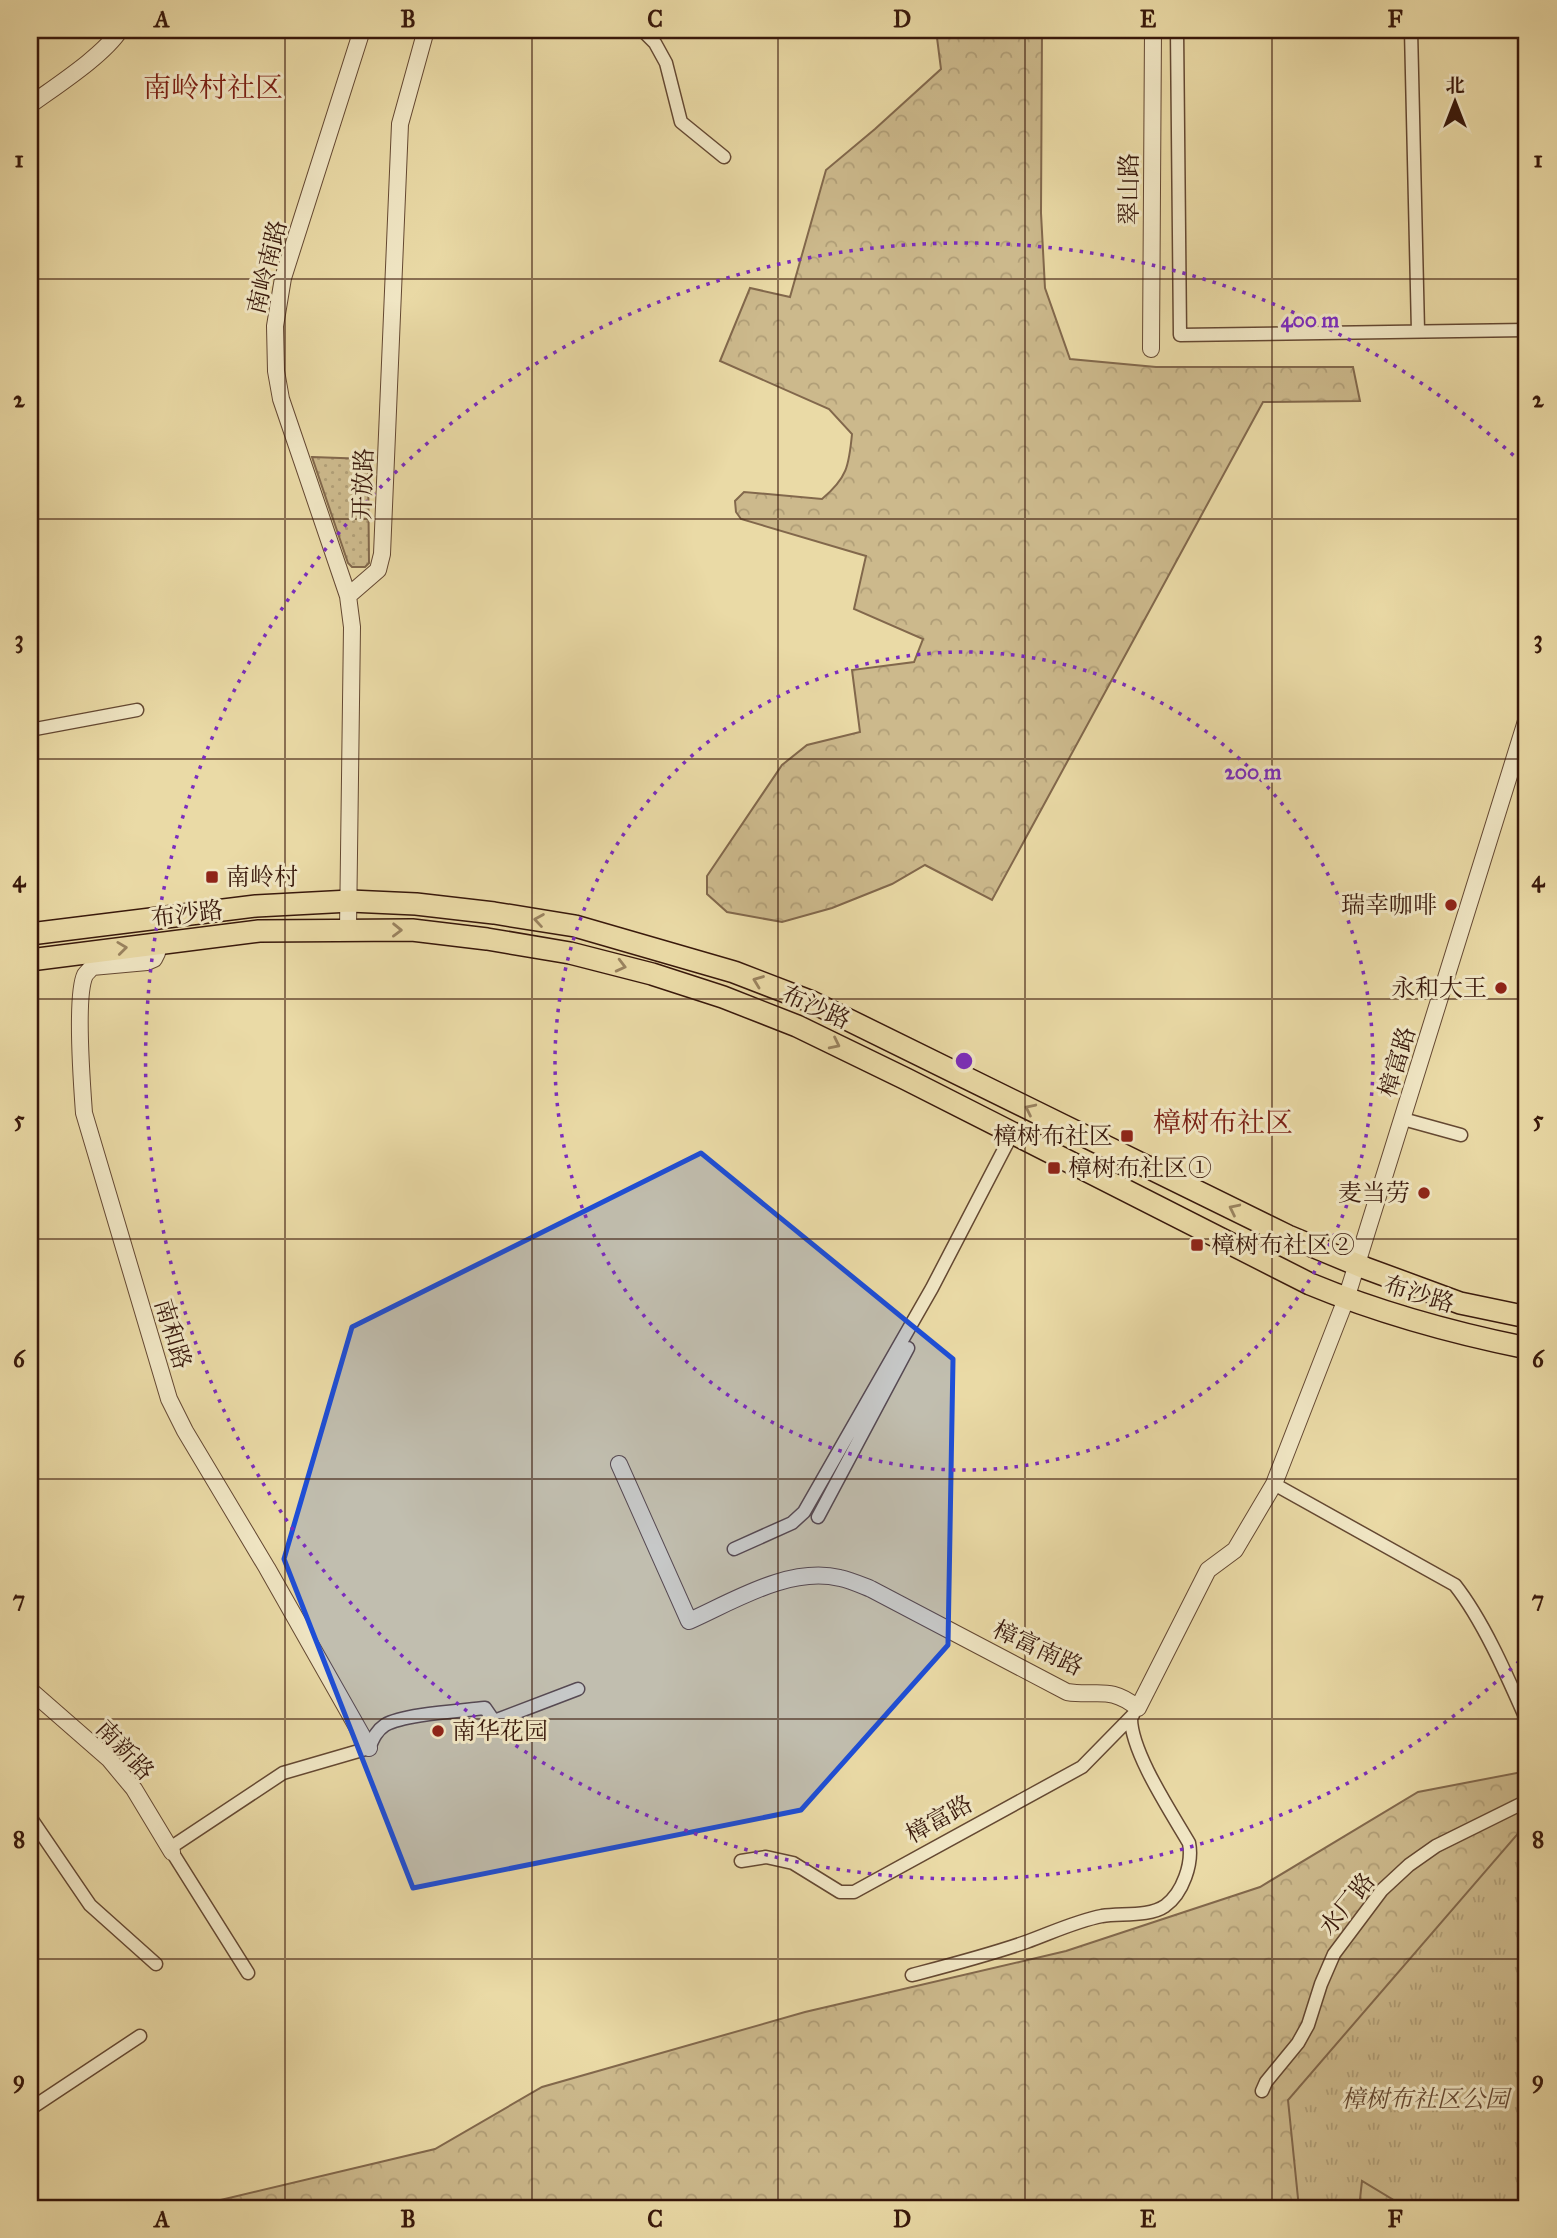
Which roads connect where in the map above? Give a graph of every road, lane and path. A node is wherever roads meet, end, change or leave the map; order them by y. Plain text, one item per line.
1 (120, 30) edge
2 (362, 30) edge
3 (426, 30) edge
4 (642, 30) edge
5 (1153, 30) edge
6 (1177, 30) edge
7 (1410, 30) edge
8 (30, 105) edge
9 (724, 157) dead end
10 (1527, 330) edge
11 (1418, 331) junction
12 (1151, 349) dead end
13 (348, 596) junction
14 (137, 710) dead end
15 (1527, 718) edge
16 (30, 730) edge
17 (350, 901) junction
18 (348, 929) junction
19 (30, 934) edge
20 (155, 944) junction
21 (30, 960) edge
22 (1403, 1119) junction
23 (1016, 1134) junction
24 (1461, 1135) dead end
25 (1357, 1265) junction
26 (1346, 1299) junction
27 (1460, 1303) junction
28 (1527, 1317) edge
29 (1455, 1333) junction
30 (1527, 1348) edge
31 (620, 1464) dead end
32 (1274, 1485) junction
33 (818, 1517) dead end
34 (734, 1549) dead end
35 (579, 1689) dead end
36 (30, 1690) edge
37 (1135, 1713) junction
38 (1527, 1721) edge
39 (369, 1748) junction
40 (1527, 1801) edge
41 (30, 1816) edge
42 (171, 1850) junction
43 (741, 1861) dead end
44 (156, 1964) dead end
45 (248, 1973) dead end
46 (912, 1975) dead end
47 (140, 2036) dead end
48 (1262, 2091) dead end
49 (30, 2109) edge

1 - 8 street
2 - 13 street, 南岭南路
3 - 13 street, 开放路
4 - 9 street
5 - 12 street, 翠山路
6 - 11 street
7 - 11 street
10 - 11 street
13 - 17 street
14 - 16 street
15 - 22 street, 樟富路
17 - 18 street
17 - 19 main road, 布沙路
25 -> 17 main road, 布沙路
18 - 20 main road, 布沙路
18 -> 23 main road, 布沙路
21 -> 20 main road, 布沙路
20 - 39 street, 南和路
22 - 24 street
22 - 25 street, 樟富路
23 - 26 main road, 布沙路
23 - 33 street
23 - 34 street
25 - 26 street, 樟富路
25 - 27 main road, 布沙路
26 - 29 main road, 布沙路
26 - 32 street
27 - 28 main road, 布沙路
27 - 29 main road
29 - 30 main road, 布沙路
31 - 37 street, 樟富南路
32 - 37 street
32 - 38 street
35 - 39 street
36 - 42 street, 南新路
37 - 43 street, 樟富路
37 - 46 street
39 - 42 street
40 - 48 street, 水厂路
41 - 44 street
42 - 45 street
47 - 49 street

